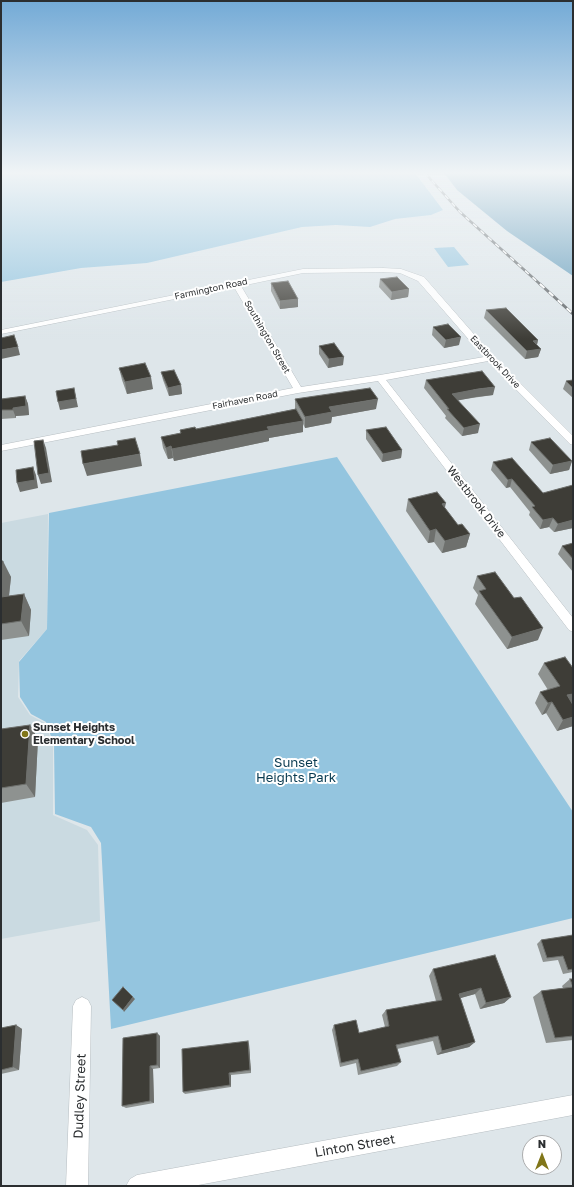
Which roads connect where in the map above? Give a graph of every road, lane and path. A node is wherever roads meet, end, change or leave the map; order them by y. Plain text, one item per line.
1 (421, 279) joint
2 (236, 284) junction
3 (1, 332) edge
4 (490, 358) junction
5 (380, 378) junction
6 (298, 390) junction
7 (573, 442) edge
8 (1, 448) edge
9 (573, 627) edge
10 (82, 1006) dead end
11 (573, 1105) edge
12 (77, 1186) edge
13 (137, 1186) edge

1 - 2 street, Farmington Road
1 - 4 street, Eastbrook Drive
2 - 3 street, Farmington Road
2 - 6 street, Southington Street
4 - 5 street, Fairhaven Road
4 - 7 street, Eastbrook Drive
5 - 6 street, Fairhaven Road
5 - 9 street, Westbrook Drive
6 - 8 street, Fairhaven Road
10 - 12 street, Dudley Street
11 - 13 street, Linton Street

